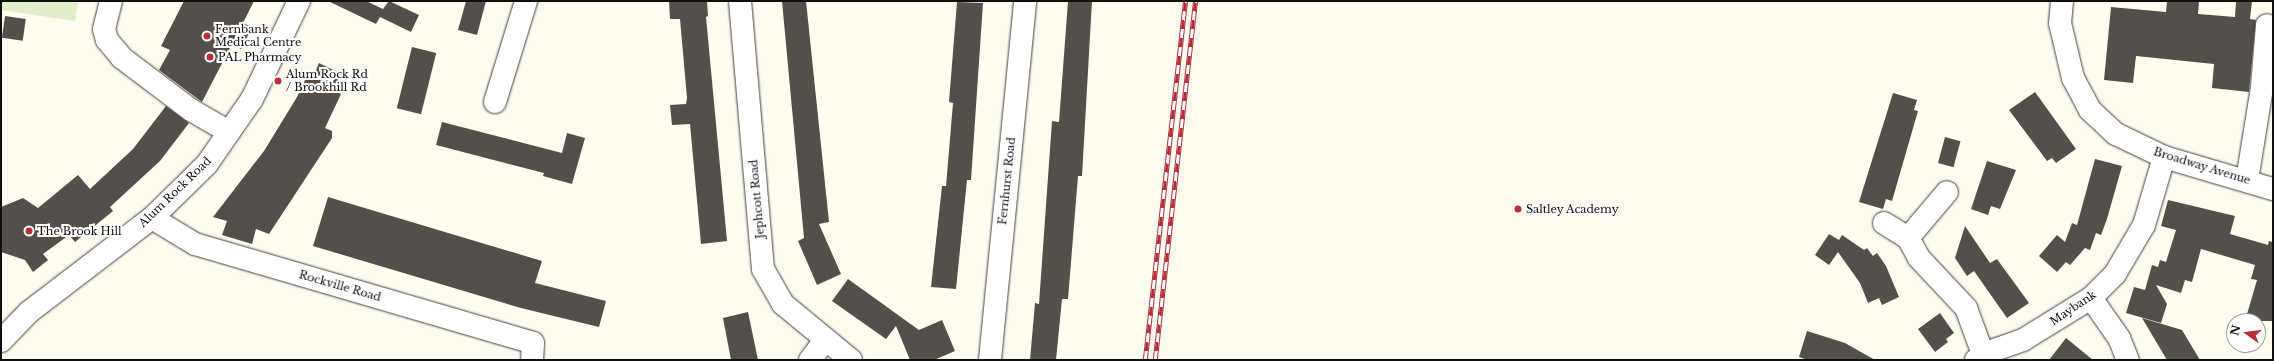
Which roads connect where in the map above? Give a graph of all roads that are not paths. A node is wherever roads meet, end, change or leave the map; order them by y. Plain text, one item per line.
1 (111, 1) edge
2 (300, 1) edge
3 (526, 1) edge
4 (740, 1) edge
5 (1025, 1) edge
6 (2062, 1) edge
7 (2267, 25) dead end
8 (495, 102) dead end
9 (229, 132) junction
10 (2164, 157) junction
11 (2246, 180) junction
12 (2273, 189) edge
13 (1947, 192) dead end
14 (152, 218) junction
15 (1884, 223) dead end
16 (1908, 238) junction
17 (2091, 298) junction
18 (825, 340) junction
19 (1, 341) edge
20 (532, 351) edge
21 (1980, 357) edge
22 (810, 360) edge
23 (851, 360) edge
24 (990, 360) edge
25 (2128, 360) edge

1 - 9 street
2 - 9 street, Alum Rock Road
3 - 8 street
4 - 18 street, Jephcott Road
5 - 24 street, Fernhurst Road
6 - 10 street, Broadway Avenue
7 - 11 street
9 - 14 street, Alum Rock Road
10 - 11 street, Broadway Avenue
10 - 17 street, Maybank
11 - 12 street, Broadway Avenue
13 - 16 street
14 - 19 street, Alum Rock Road
14 - 20 street, Rockville Road
15 - 16 street
16 - 21 street
17 - 21 street, Maybank
17 - 25 street
18 - 22 street
18 - 23 street, Jephcott Road

